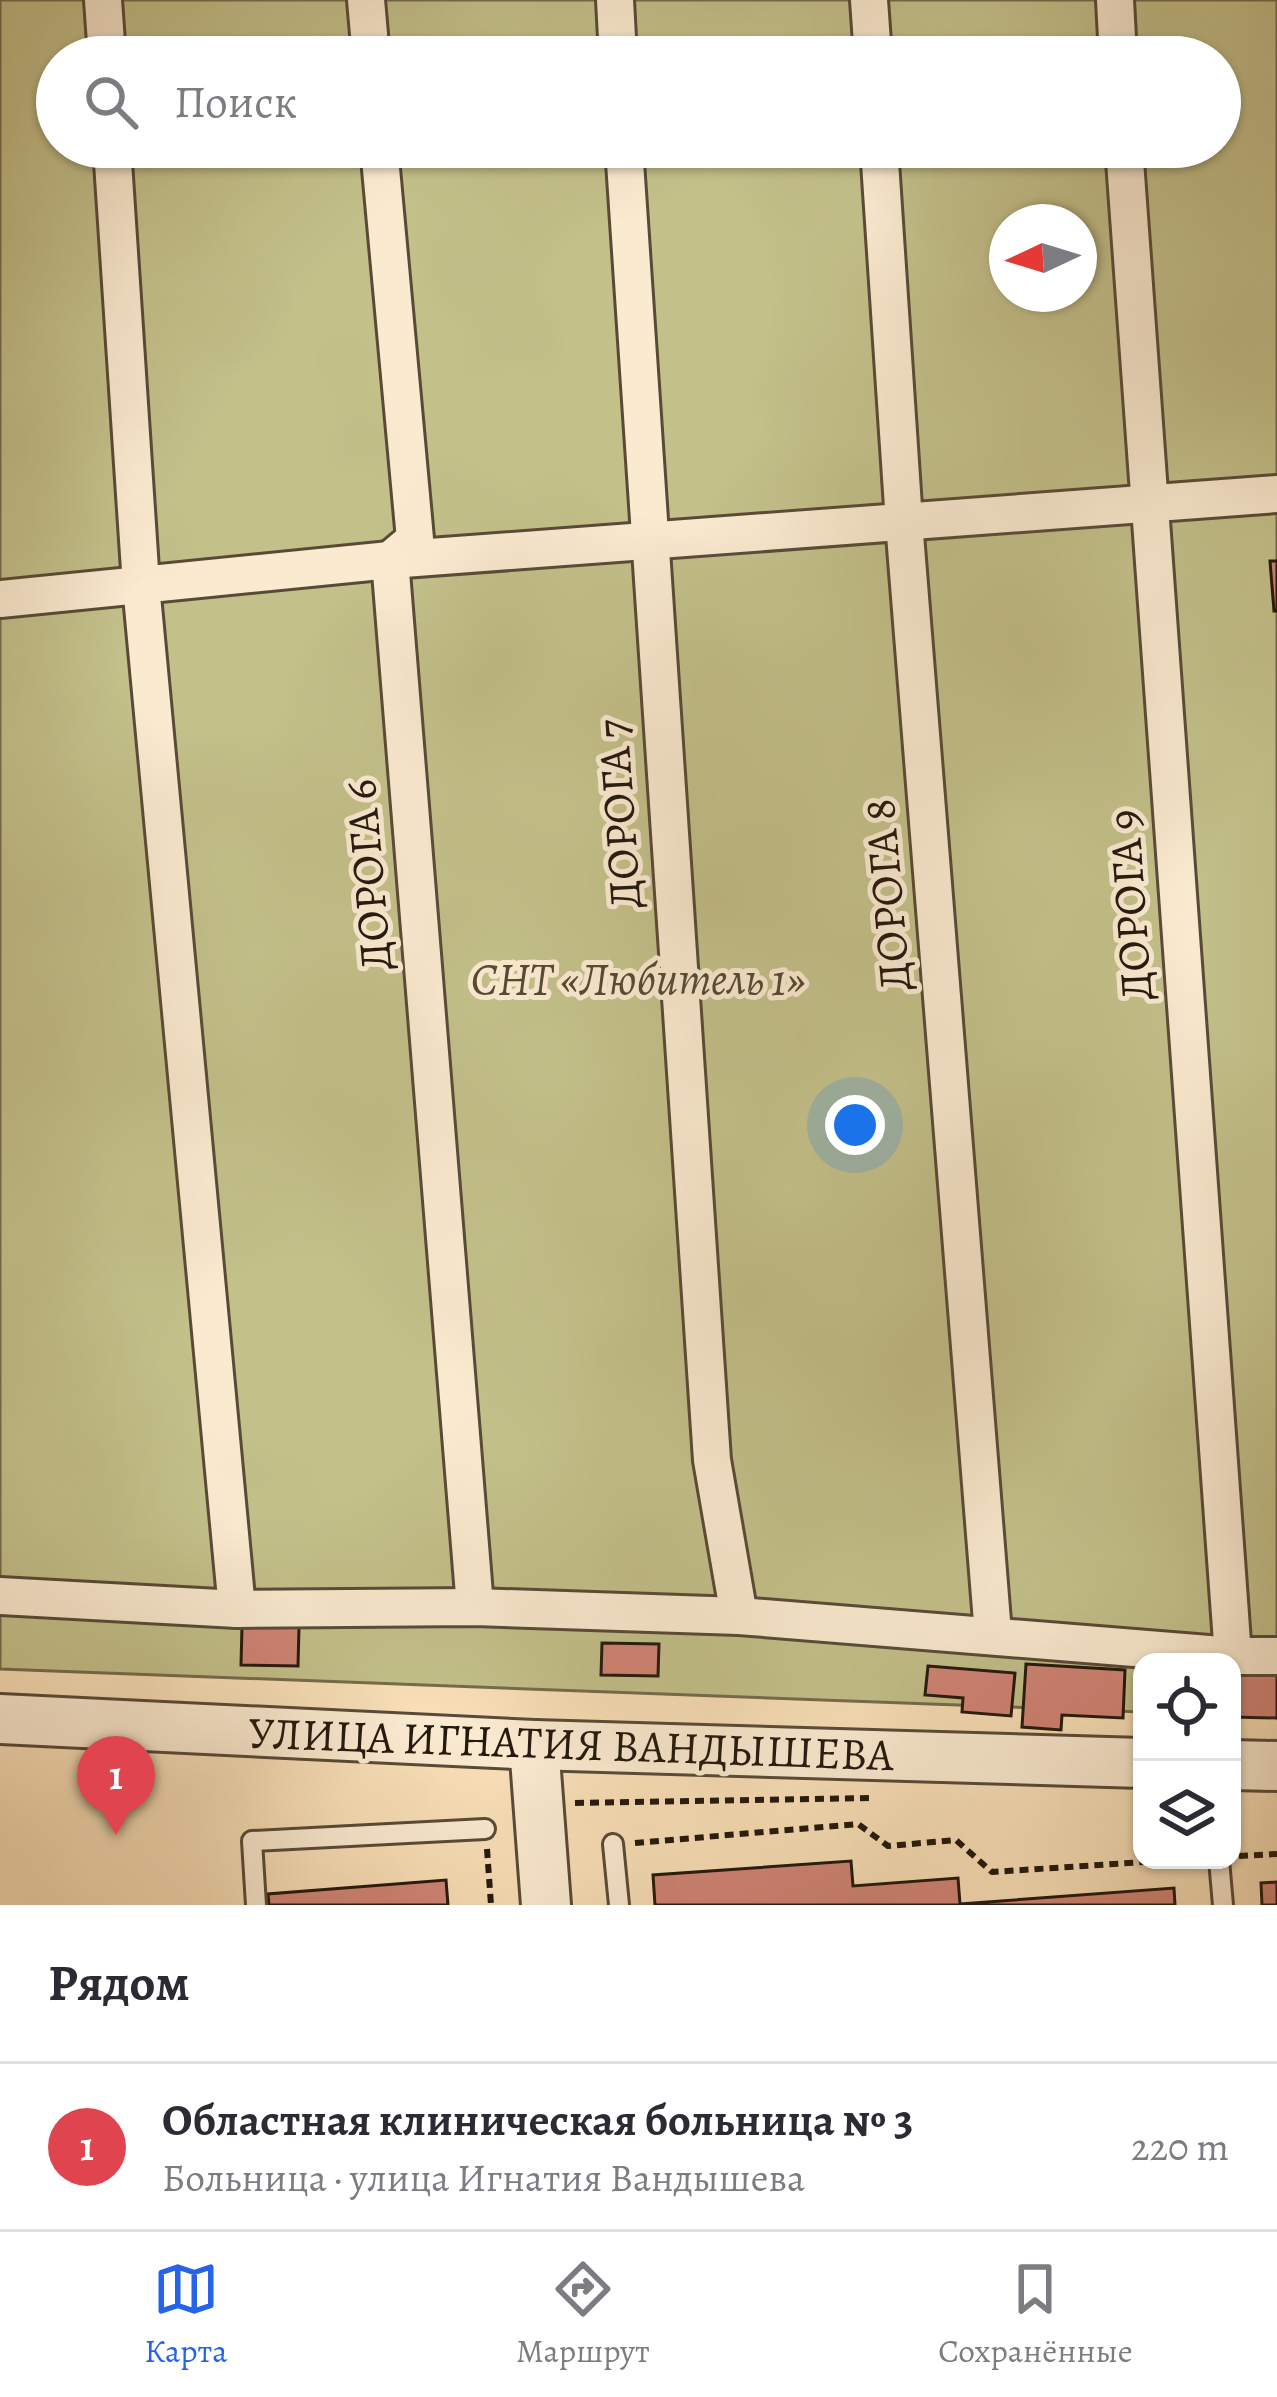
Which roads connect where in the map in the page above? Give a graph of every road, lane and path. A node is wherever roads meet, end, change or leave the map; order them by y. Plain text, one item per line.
1 (103, 0) edge
2 (366, 0) edge
3 (615, 0) edge
4 (869, 0) edge
5 (1115, 0) edge
6 (105, 36) edge
7 (369, 36) edge
8 (617, 36) edge
9 (872, 36) edge
10 (1117, 36) edge
11 (113, 168) edge
12 (382, 168) edge
13 (625, 168) edge
14 (880, 168) edge
15 (1125, 168) edge
16 (1277, 494) edge
17 (1148, 502) junction
18 (904, 522) junction
19 (647, 542) junction
20 (390, 560) junction
21 (141, 585) junction
22 (0, 599) edge
23 (0, 1596) edge
24 (476, 1607) junction
25 (237, 1609) junction
26 (739, 1616) junction
27 (993, 1634) junction
28 (1200, 1653) edge
29 (1233, 1653) edge
30 (1241, 1656) edge
31 (1277, 1656) edge
32 (0, 1719) edge
33 (534, 1744) junction
34 (1133, 1763) edge
35 (1241, 1766) edge
36 (1277, 1766) edge
37 (559, 1804) dead end
38 (485, 1829) dead end
39 (613, 1844) junction
40 (1277, 1854) edge
41 (1241, 1856) edge
42 (1133, 1863) edge
43 (1220, 1869) edge
44 (256, 1905) edge
45 (546, 1905) edge
46 (619, 1905) edge
47 (1222, 1905) edge

1 - 6 street
2 - 7 street
3 - 8 street
4 - 9 street
5 - 10 street
11 - 21 street
12 - 20 street
13 - 19 street, ДОРОГА 7
14 - 18 street, ДОРОГА 8
15 - 17 street, ДОРОГА 9
16 - 17 street
17 - 18 street
17 - 29 street, ДОРОГА 9
18 - 19 street
18 - 27 street, ДОРОГА 8
19 - 20 street
19 - 26 street, ДОРОГА 7
20 - 21 street
20 - 24 street, ДОРОГА 6
21 - 22 street
21 - 25 street
23 - 25 street
24 - 25 street
24 - 26 street
26 - 27 street
27 - 28 street
30 - 31 street
32 - 33 street, УЛИЦА ИГНАТИЯ ВАНДЫШЕВА
33 - 34 street, УЛИЦА ИГНАТИЯ ВАНДЫШЕВА
33 - 45 street
35 - 36 street
37 - 39 path
38 - 44 lane
39 - 42 path
39 - 46 lane
40 - 41 path
43 - 47 lane

